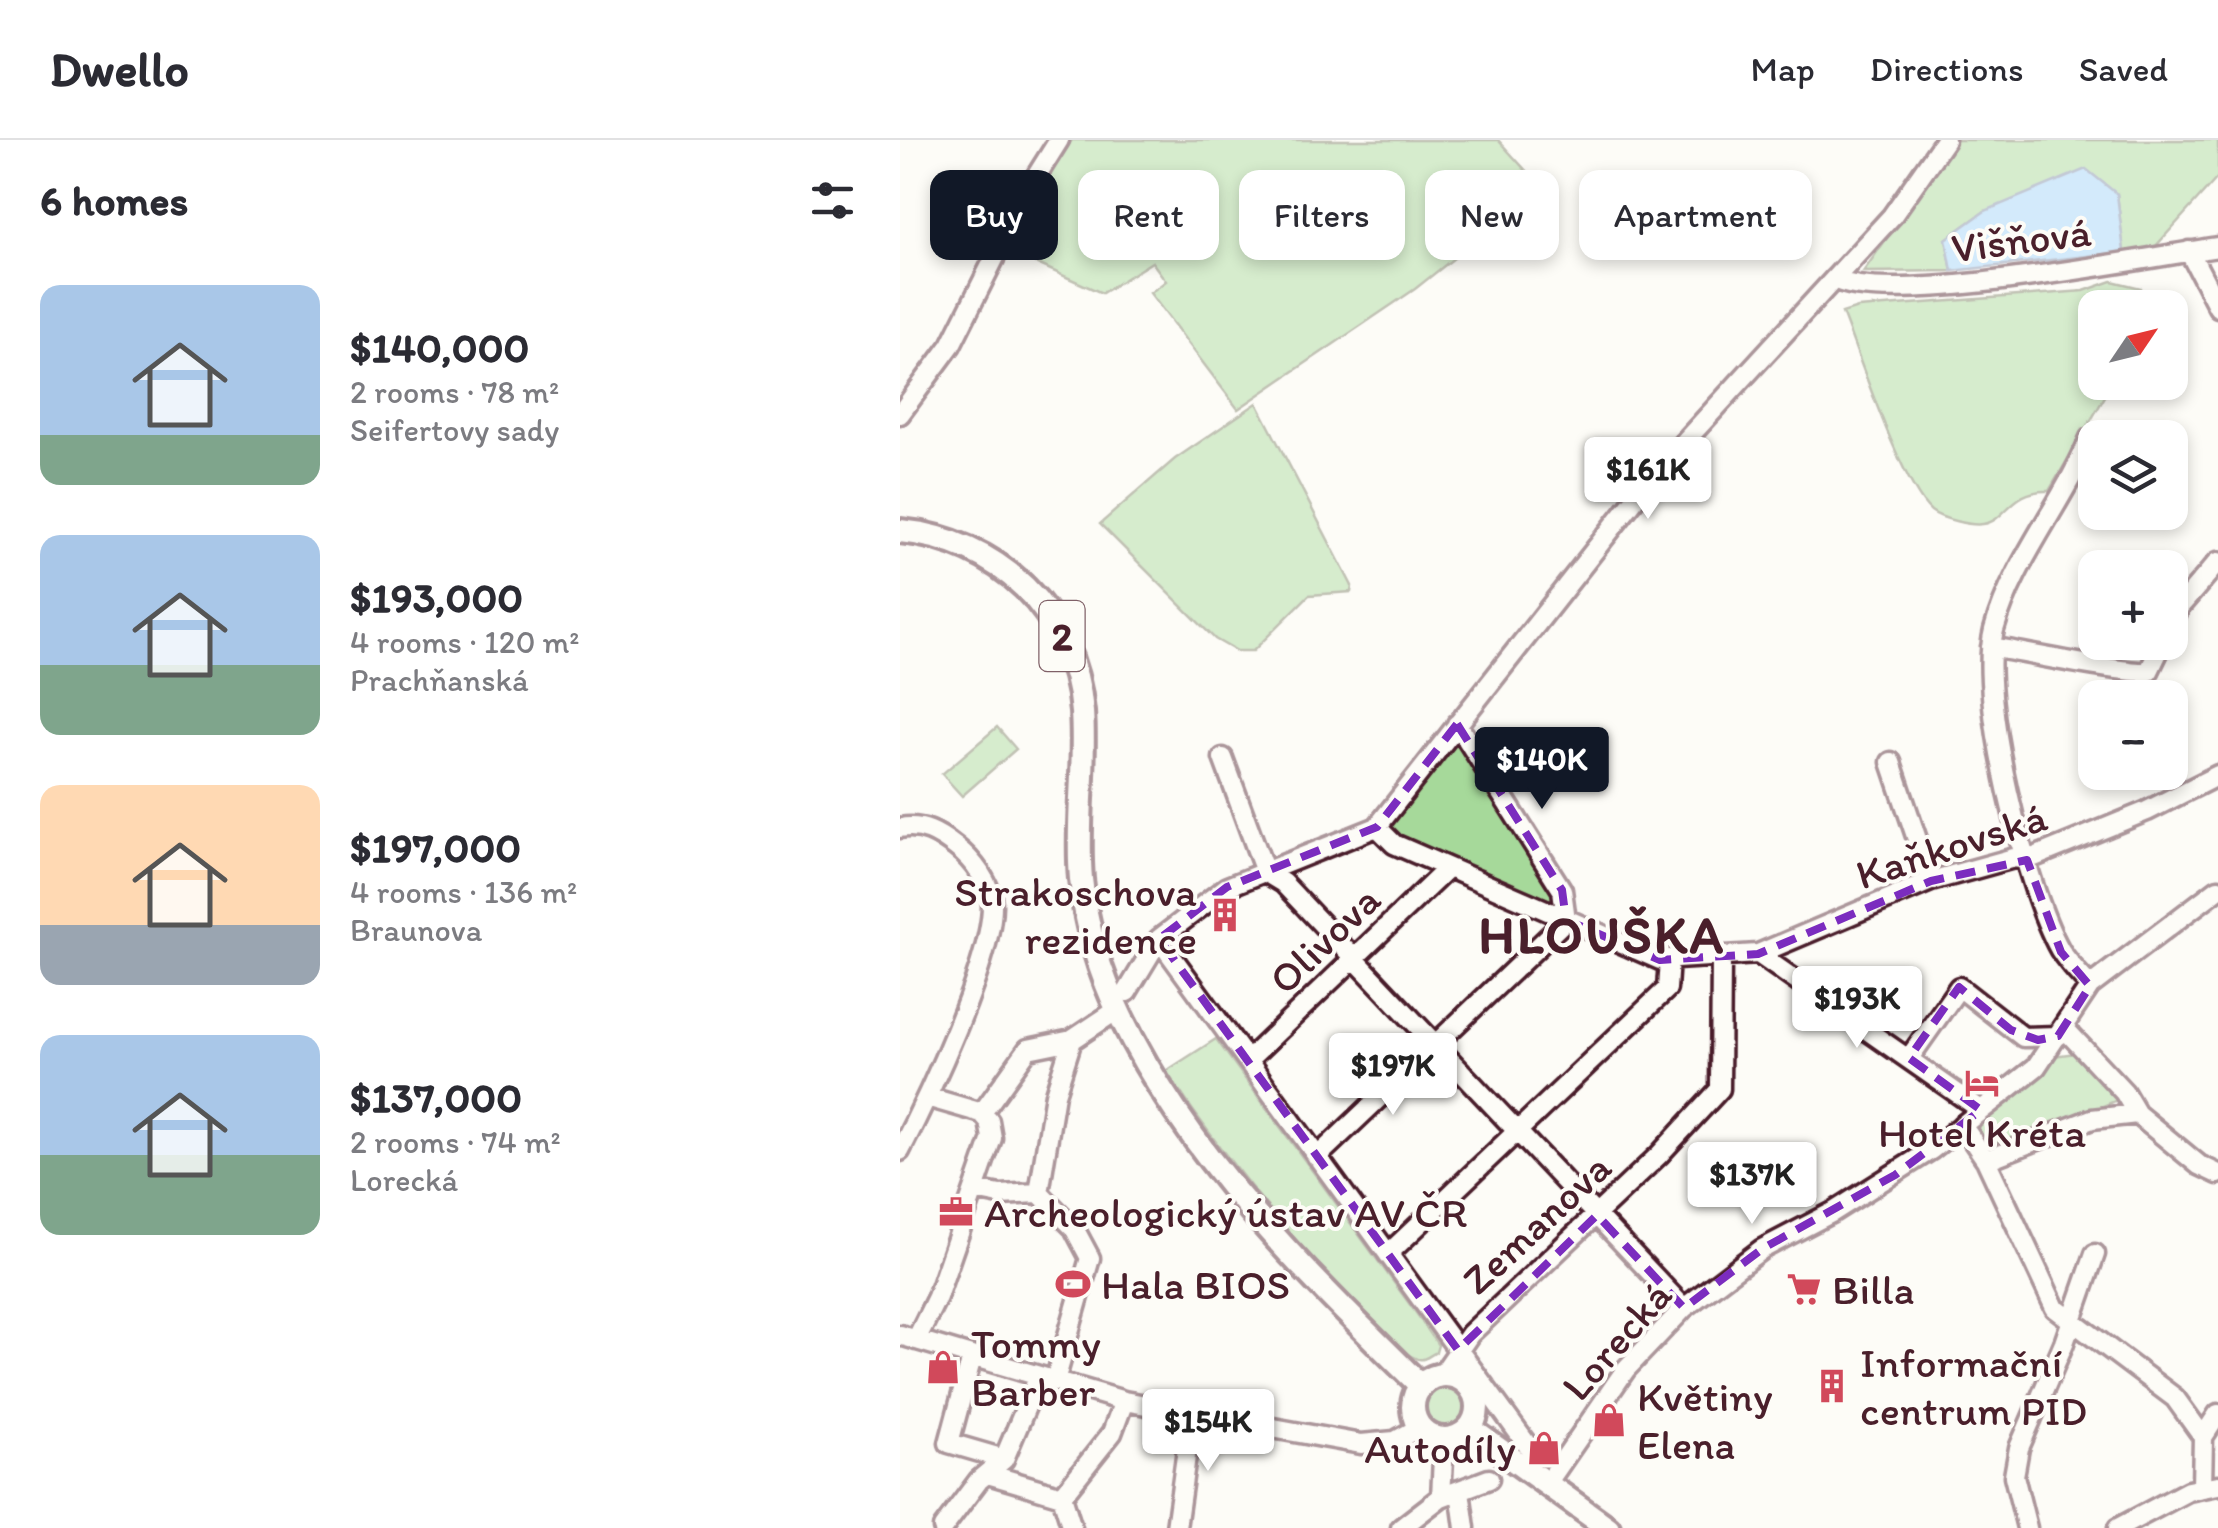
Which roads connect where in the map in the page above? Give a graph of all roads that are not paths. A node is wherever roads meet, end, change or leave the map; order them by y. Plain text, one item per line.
1 (1060, 140) edge
2 (1945, 140) edge
3 (2218, 247) edge
4 (2188, 252) junction
5 (1834, 279) junction
6 (2218, 307) edge
7 (900, 414) edge
8 (2078, 477) edge
9 (900, 531) edge
10 (2218, 562) edge
11 (2188, 597) edge
12 (1990, 648) junction
13 (2155, 660) edge
14 (1457, 724) junction
15 (1223, 758) dead end
16 (1891, 762) dead end
17 (2218, 775) edge
18 (900, 828) edge
19 (1376, 828) junction
20 (2027, 860) junction
21 (1448, 868) junction
22 (1265, 872) junction
23 (1931, 881) junction
24 (2218, 890) edge
25 (1566, 920) junction
26 (1159, 939) junction
27 (1758, 954) junction
28 (1669, 959) junction
29 (1721, 959) junction
30 (1354, 960) junction
31 (2090, 986) junction
32 (1122, 1001) junction
33 (2060, 1032) junction
34 (1072, 1040) junction
35 (1436, 1044) junction
36 (1909, 1058) junction
37 (1248, 1060) junction
38 (927, 1096) junction
39 (1982, 1110) junction
40 (982, 1114) junction
41 (2137, 1114) junction
42 (1962, 1125) junction
43 (1518, 1130) junction
44 (900, 1151) edge
45 (1317, 1156) junction
46 (1986, 1160) junction
47 (2218, 1174) edge
48 (976, 1190) junction
49 (1039, 1192) junction
50 (1597, 1215) junction
51 (1388, 1254) junction
52 (2095, 1254) dead end
53 (1684, 1308) junction
54 (2070, 1323) junction
55 (908, 1338) edge
56 (1458, 1350) junction
57 (972, 1357) junction
58 (1047, 1378) junction
59 (1431, 1381) junction
60 (1124, 1401) junction
61 (1192, 1414) junction
62 (2218, 1414) edge
63 (1420, 1426) junction
64 (1470, 1428) junction
65 (2203, 1437) junction
66 (1444, 1439) junction
67 (1531, 1450) dead end
68 (1004, 1459) junction
69 (988, 1474) junction
70 (1488, 1479) dead end
71 (1546, 1485) junction
72 (2210, 1486) edge
73 (1460, 1490) junction
74 (1062, 1496) junction
75 (1441, 1497) junction
76 (1603, 1527) edge
77 (943, 1528) edge
78 (1072, 1528) edge
79 (1176, 1528) edge
80 (1401, 1528) edge
81 (1465, 1528) edge
82 (2027, 1528) edge
83 (2118, 1528) edge

1 - 7 street
2 - 5 street
3 - 4 street, Višňová
4 - 5 street, Višňová
4 - 6 street
5 - 14 street
8 - 12 street
9 - 32 main road, 2
10 - 11 street
12 - 13 street
12 - 20 street
14 - 19 street
14 - 25 street
15 - 22 street
16 - 23 street
17 - 20 street, Kaňkovská
18 - 38 street
19 - 21 street
19 - 22 street
20 - 23 street, Kaňkovská
20 - 31 street
21 - 25 street
21 - 30 street, Olivova
22 - 26 street
22 - 30 street
23 - 27 street, Kaňkovská
24 - 31 street, Lorecká
25 - 28 street
25 - 35 street
26 - 32 street
26 - 37 street
27 - 29 street, Kaňkovská
27 - 36 street
28 - 29 street, Kaňkovská
28 - 43 street
29 - 50 street, Zemanova
30 - 35 street
30 - 37 street, Olivova
31 - 33 street, Lorecká
32 - 34 street
32 - 59 main road, 2
33 - 36 street
33 - 39 street, Lorecká
33 - 41 street
34 - 40 street
34 - 49 street
35 - 43 street
35 - 45 street
36 - 39 street
37 - 45 street
38 - 40 street
38 - 44 street
39 - 42 street, Lorecká
40 - 48 street
41 - 46 street
41 - 47 street
42 - 46 street
42 - 53 street, Lorecká
43 - 50 street
43 - 51 street
45 - 51 street
46 - 54 street
48 - 49 street
48 - 55 street
49 - 58 street
50 - 53 street
50 - 56 street, Zemanova
51 - 56 street
52 - 54 street
53 - 71 street, Lorecká
54 - 65 street
54 - 82 street
55 - 57 street
56 - 59 street, Zemanova
56 - 67 street
57 - 58 street
57 - 68 street
58 - 60 street
58 - 68 street
59 - 63 main road
59 - 64 main road, 2
60 - 61 street
60 - 74 street
61 - 63 street
61 - 79 street
62 - 65 street
63 - 66 main road
64 - 66 main road
64 - 71 main road
65 - 72 street
66 - 75 street
68 - 69 street
69 - 74 street
69 - 77 street
70 - 73 street
71 - 76 main road
72 - 83 street
73 - 75 street
73 - 81 street
74 - 78 street
75 - 80 street

